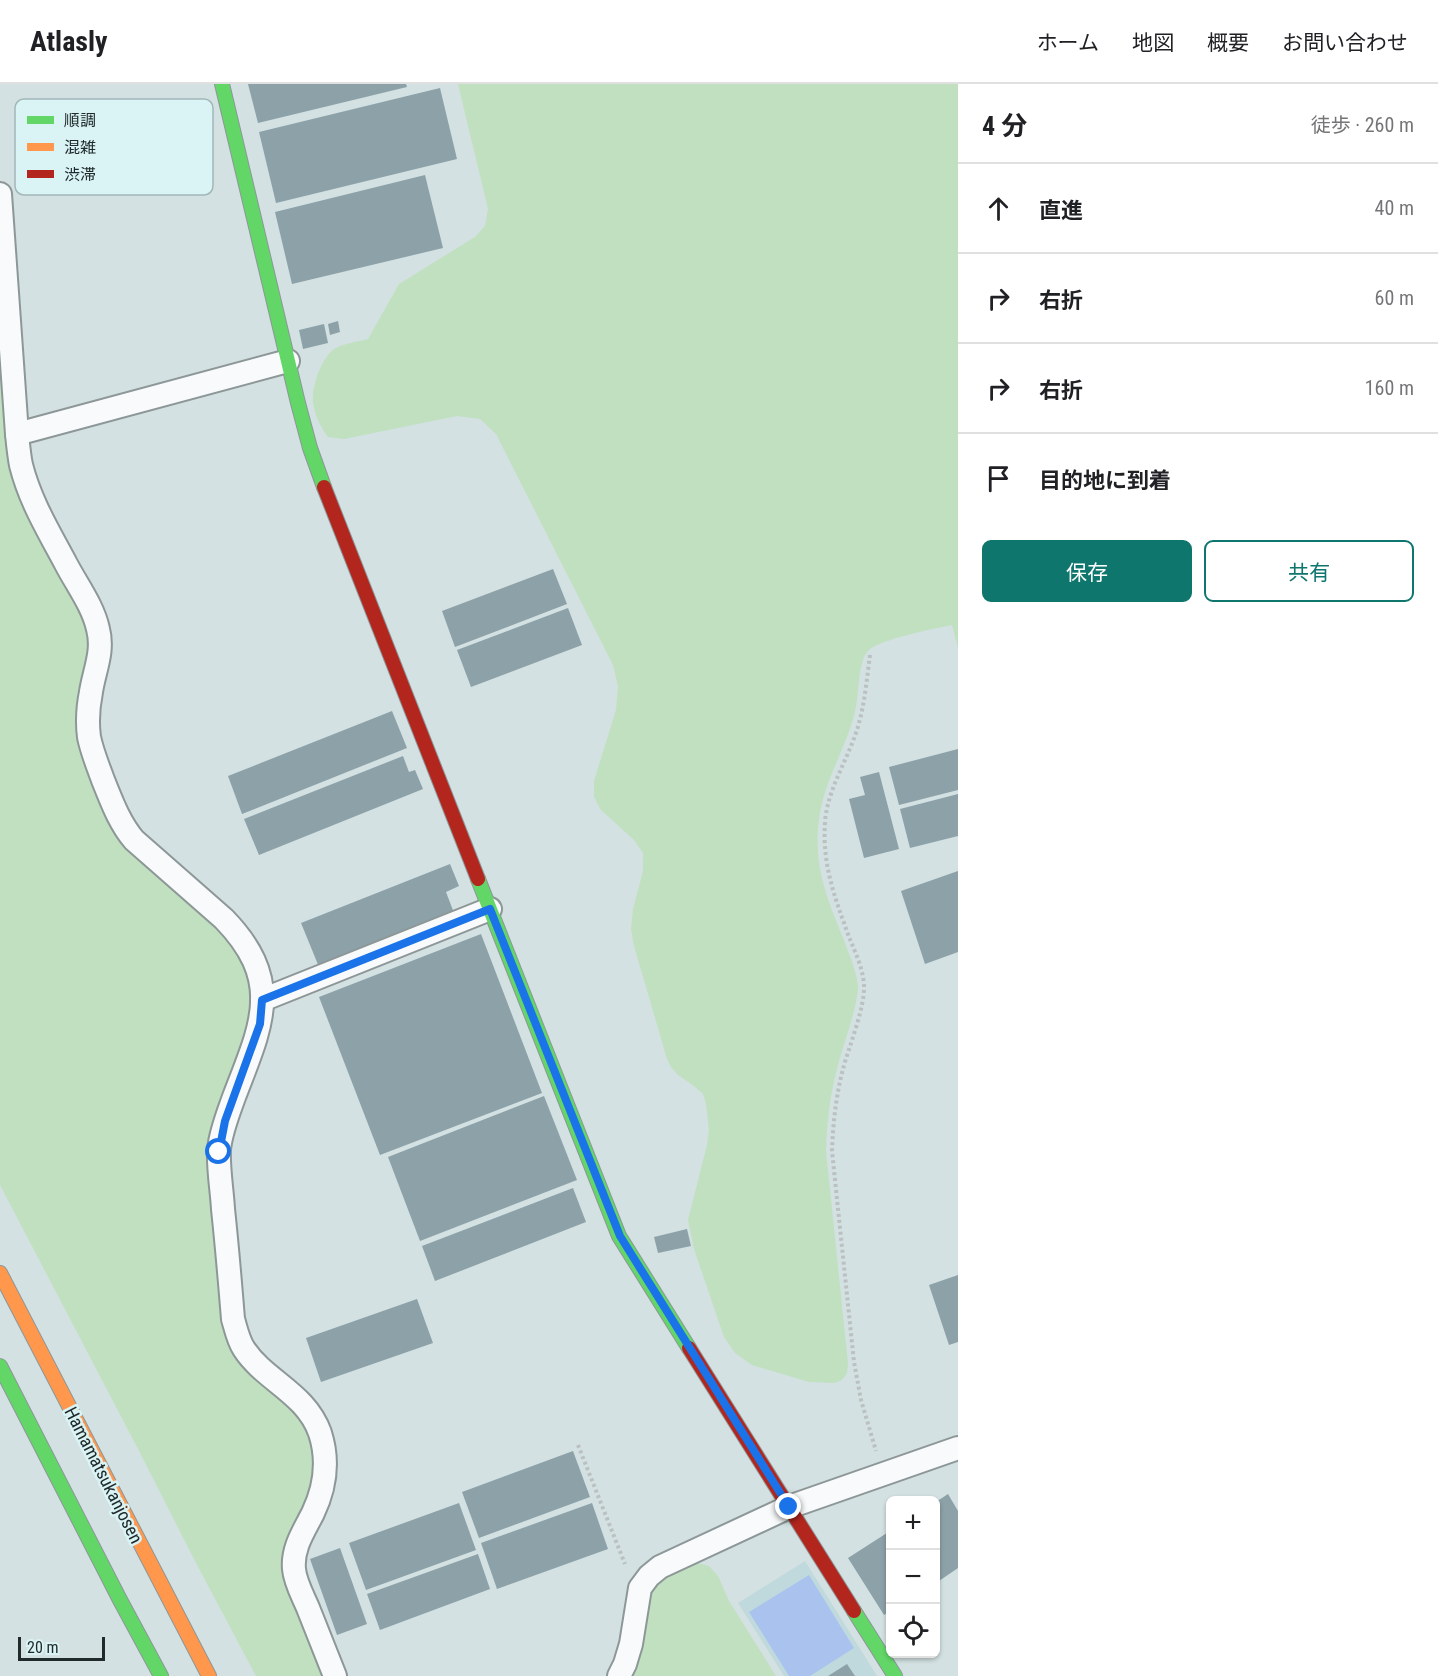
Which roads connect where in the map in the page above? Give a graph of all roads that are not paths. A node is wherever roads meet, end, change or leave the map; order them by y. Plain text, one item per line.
1 (222, 84) edge
2 (0, 194) edge
3 (288, 361) junction
4 (17, 434) junction
5 (490, 909) junction
6 (262, 1000) junction
7 (0, 1273) edge
8 (0, 1366) edge
9 (958, 1448) edge
10 (789, 1507) junction
11 (161, 1676) edge
12 (210, 1676) edge
13 (335, 1676) edge
14 (618, 1676) edge
15 (895, 1676) edge

1 - 3 street
2 - 4 street
3 - 4 street
3 - 5 street
4 - 6 street
5 - 6 street
5 - 10 street
6 - 13 street
7 - 12 street, Hamamatsukanjosen
8 - 11 street
9 - 10 street
10 - 14 street
10 - 15 street

